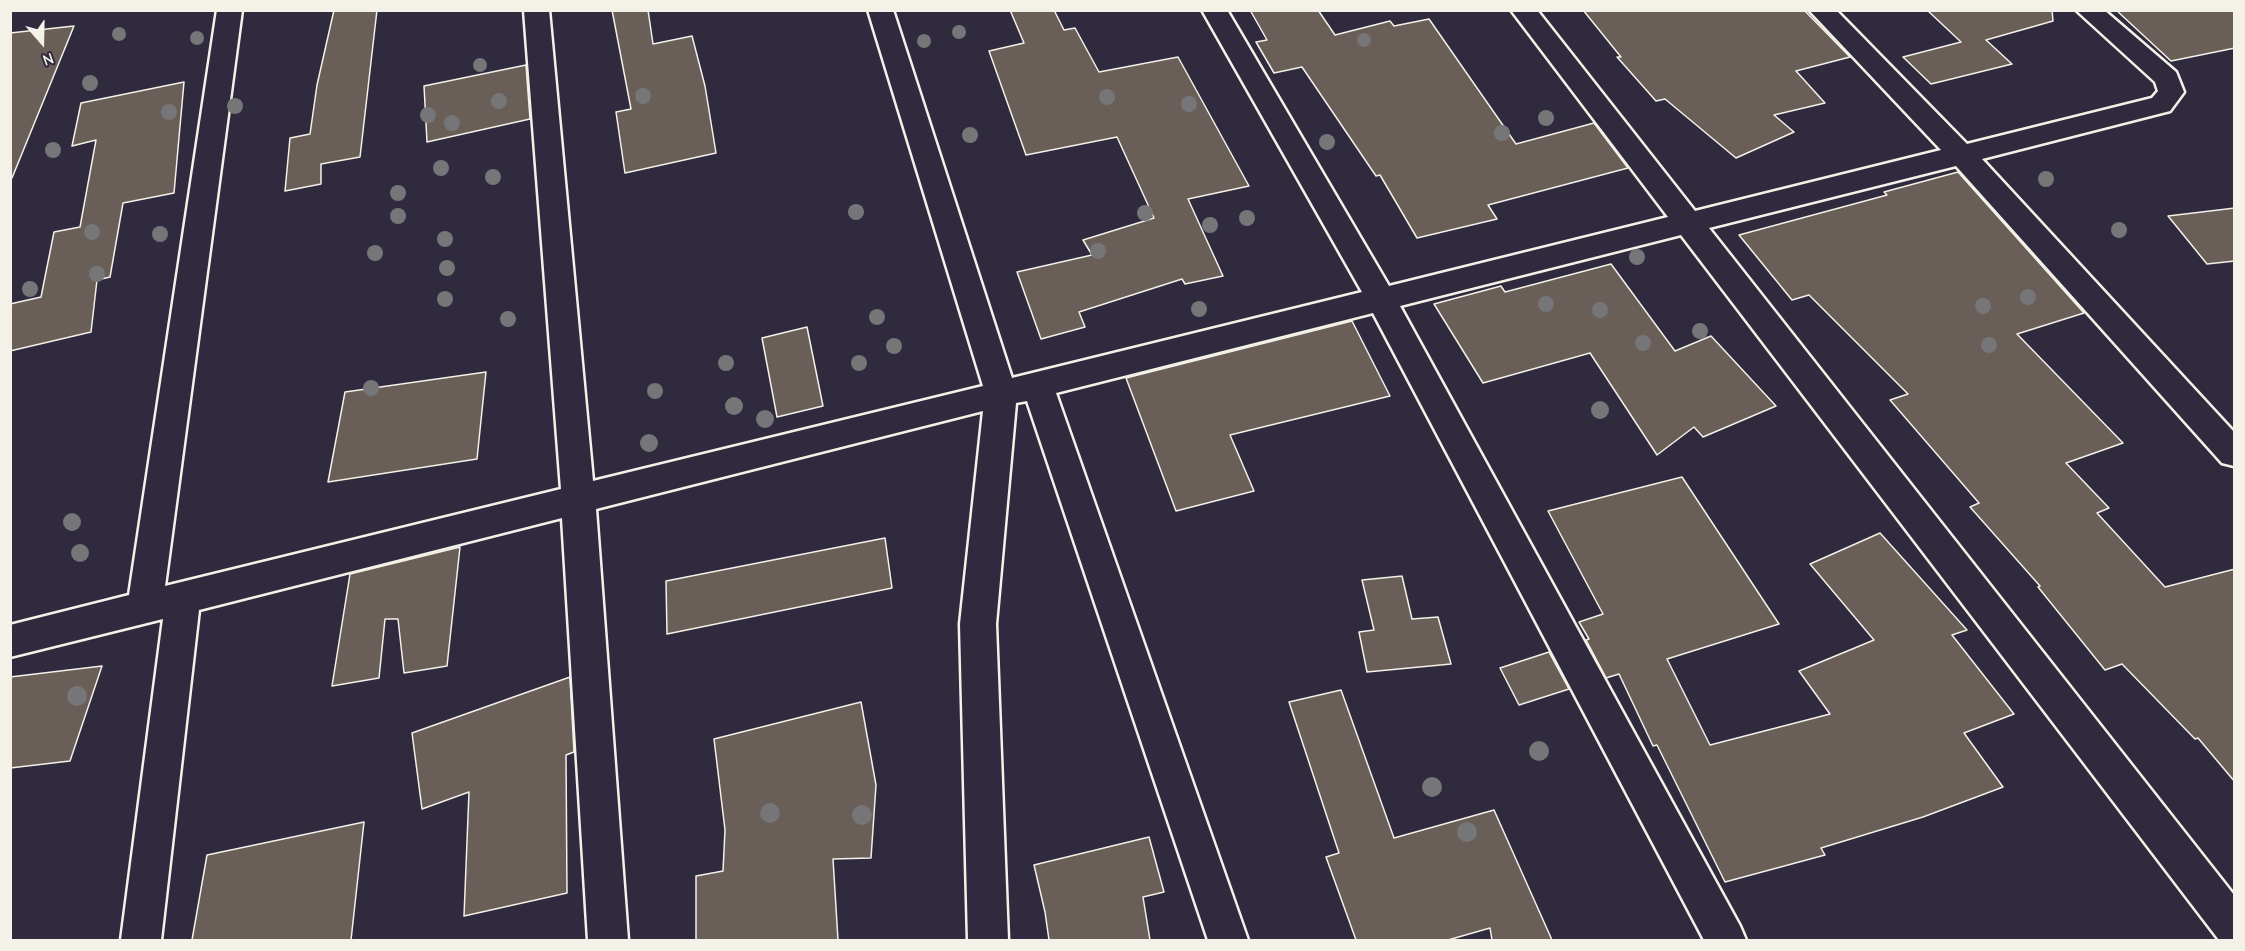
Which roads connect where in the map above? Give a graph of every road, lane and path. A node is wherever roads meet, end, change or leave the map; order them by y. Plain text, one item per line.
1 (230, 10) edge
2 (536, 10) edge
3 (880, 10) edge
4 (1214, 10) edge
5 (1523, 10) edge
6 (1821, 10) edge
7 (2088, 10) edge
8 (1962, 155) junction
9 (1688, 223) junction
10 (1381, 299) junction
11 (1036, 385) junction
12 (1001, 394) junction
13 (2235, 453) edge
14 (578, 499) junction
15 (183, 597) junction
16 (145, 607) junction
17 (10, 641) edge
18 (2235, 927) edge
19 (141, 940) edge
20 (608, 940) edge
21 (988, 940) edge
22 (1228, 940) edge
23 (1726, 940) edge

1 - 16 street
2 - 14 street
3 - 12 street
4 - 10 street
5 - 9 street
6 - 8 street
7 - 8 street
8 - 9 street
8 - 13 street
9 - 10 street
9 - 18 street
10 - 11 street
10 - 23 street
11 - 12 street
11 - 22 street
12 - 14 street
12 - 21 street
14 - 15 street
14 - 20 street
15 - 16 street
15 - 19 street
16 - 17 street

